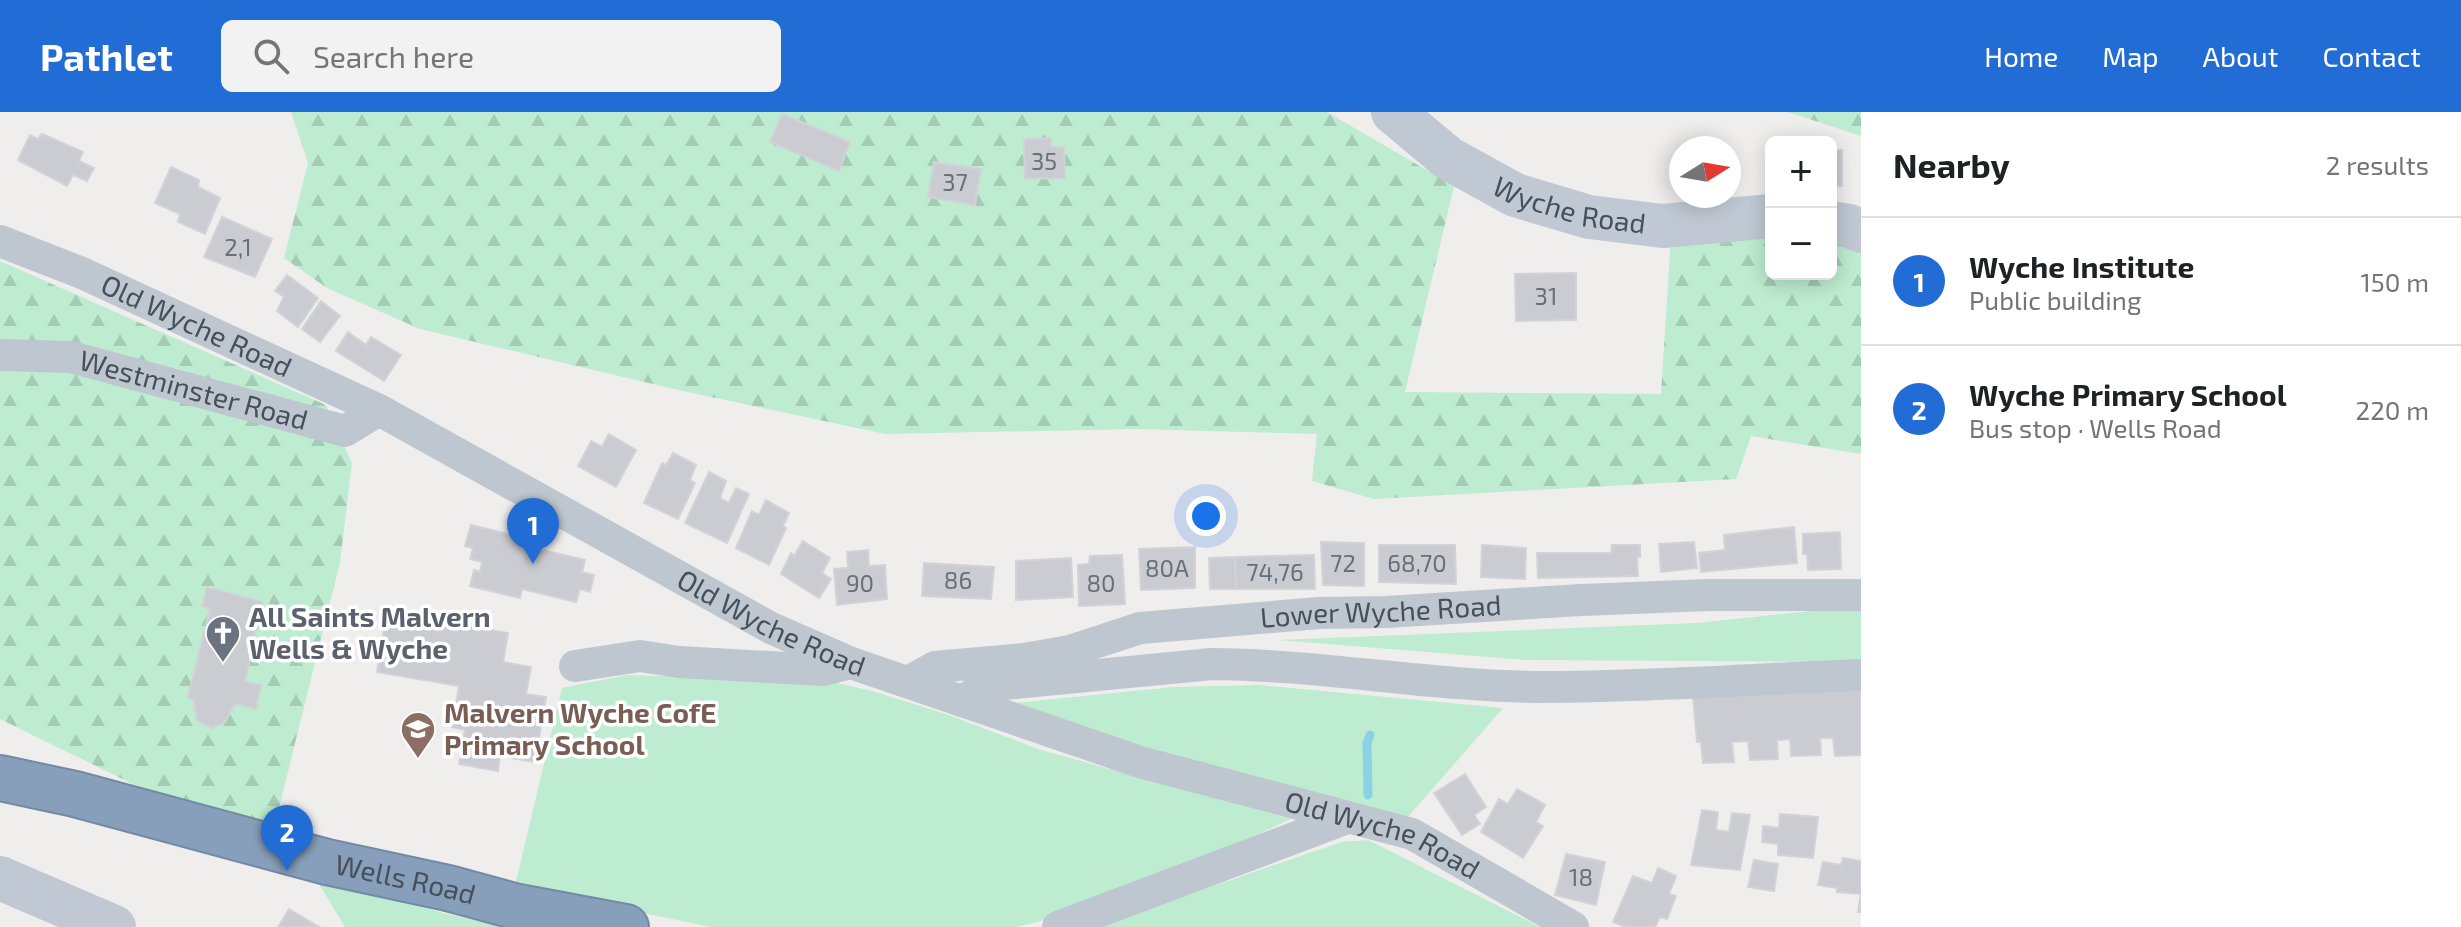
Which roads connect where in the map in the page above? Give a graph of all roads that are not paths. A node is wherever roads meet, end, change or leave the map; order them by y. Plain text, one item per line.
1 (1393, 112) edge
2 (1765, 217) edge
3 (1837, 224) edge
4 (1861, 231) edge
5 (0, 241) edge
6 (0, 355) edge
7 (379, 410) junction
8 (1861, 595) edge
9 (851, 663) junction
10 (575, 666) dead end
11 (1861, 675) edge
12 (908, 682) junction
13 (964, 701) junction
14 (0, 778) edge
15 (1347, 818) junction
16 (0, 878) edge
17 (114, 927) edge
18 (626, 927) edge
19 (1058, 927) edge
20 (1573, 927) edge

1 - 2 main road, Wyche Road
3 - 4 main road
5 - 7 street, Old Wyche Road
6 - 7 street, Westminster Road
7 - 9 street, Old Wyche Road
8 - 12 street, Lower Wyche Road
9 - 10 street
9 - 12 street, Old Wyche Road
11 - 13 street, Lower Wyche Road
12 - 13 street, Old Wyche Road
13 - 15 street, Old Wyche Road
14 - 18 highway, Wells Road
15 - 19 street
15 - 20 street, Old Wyche Road
16 - 17 main road

